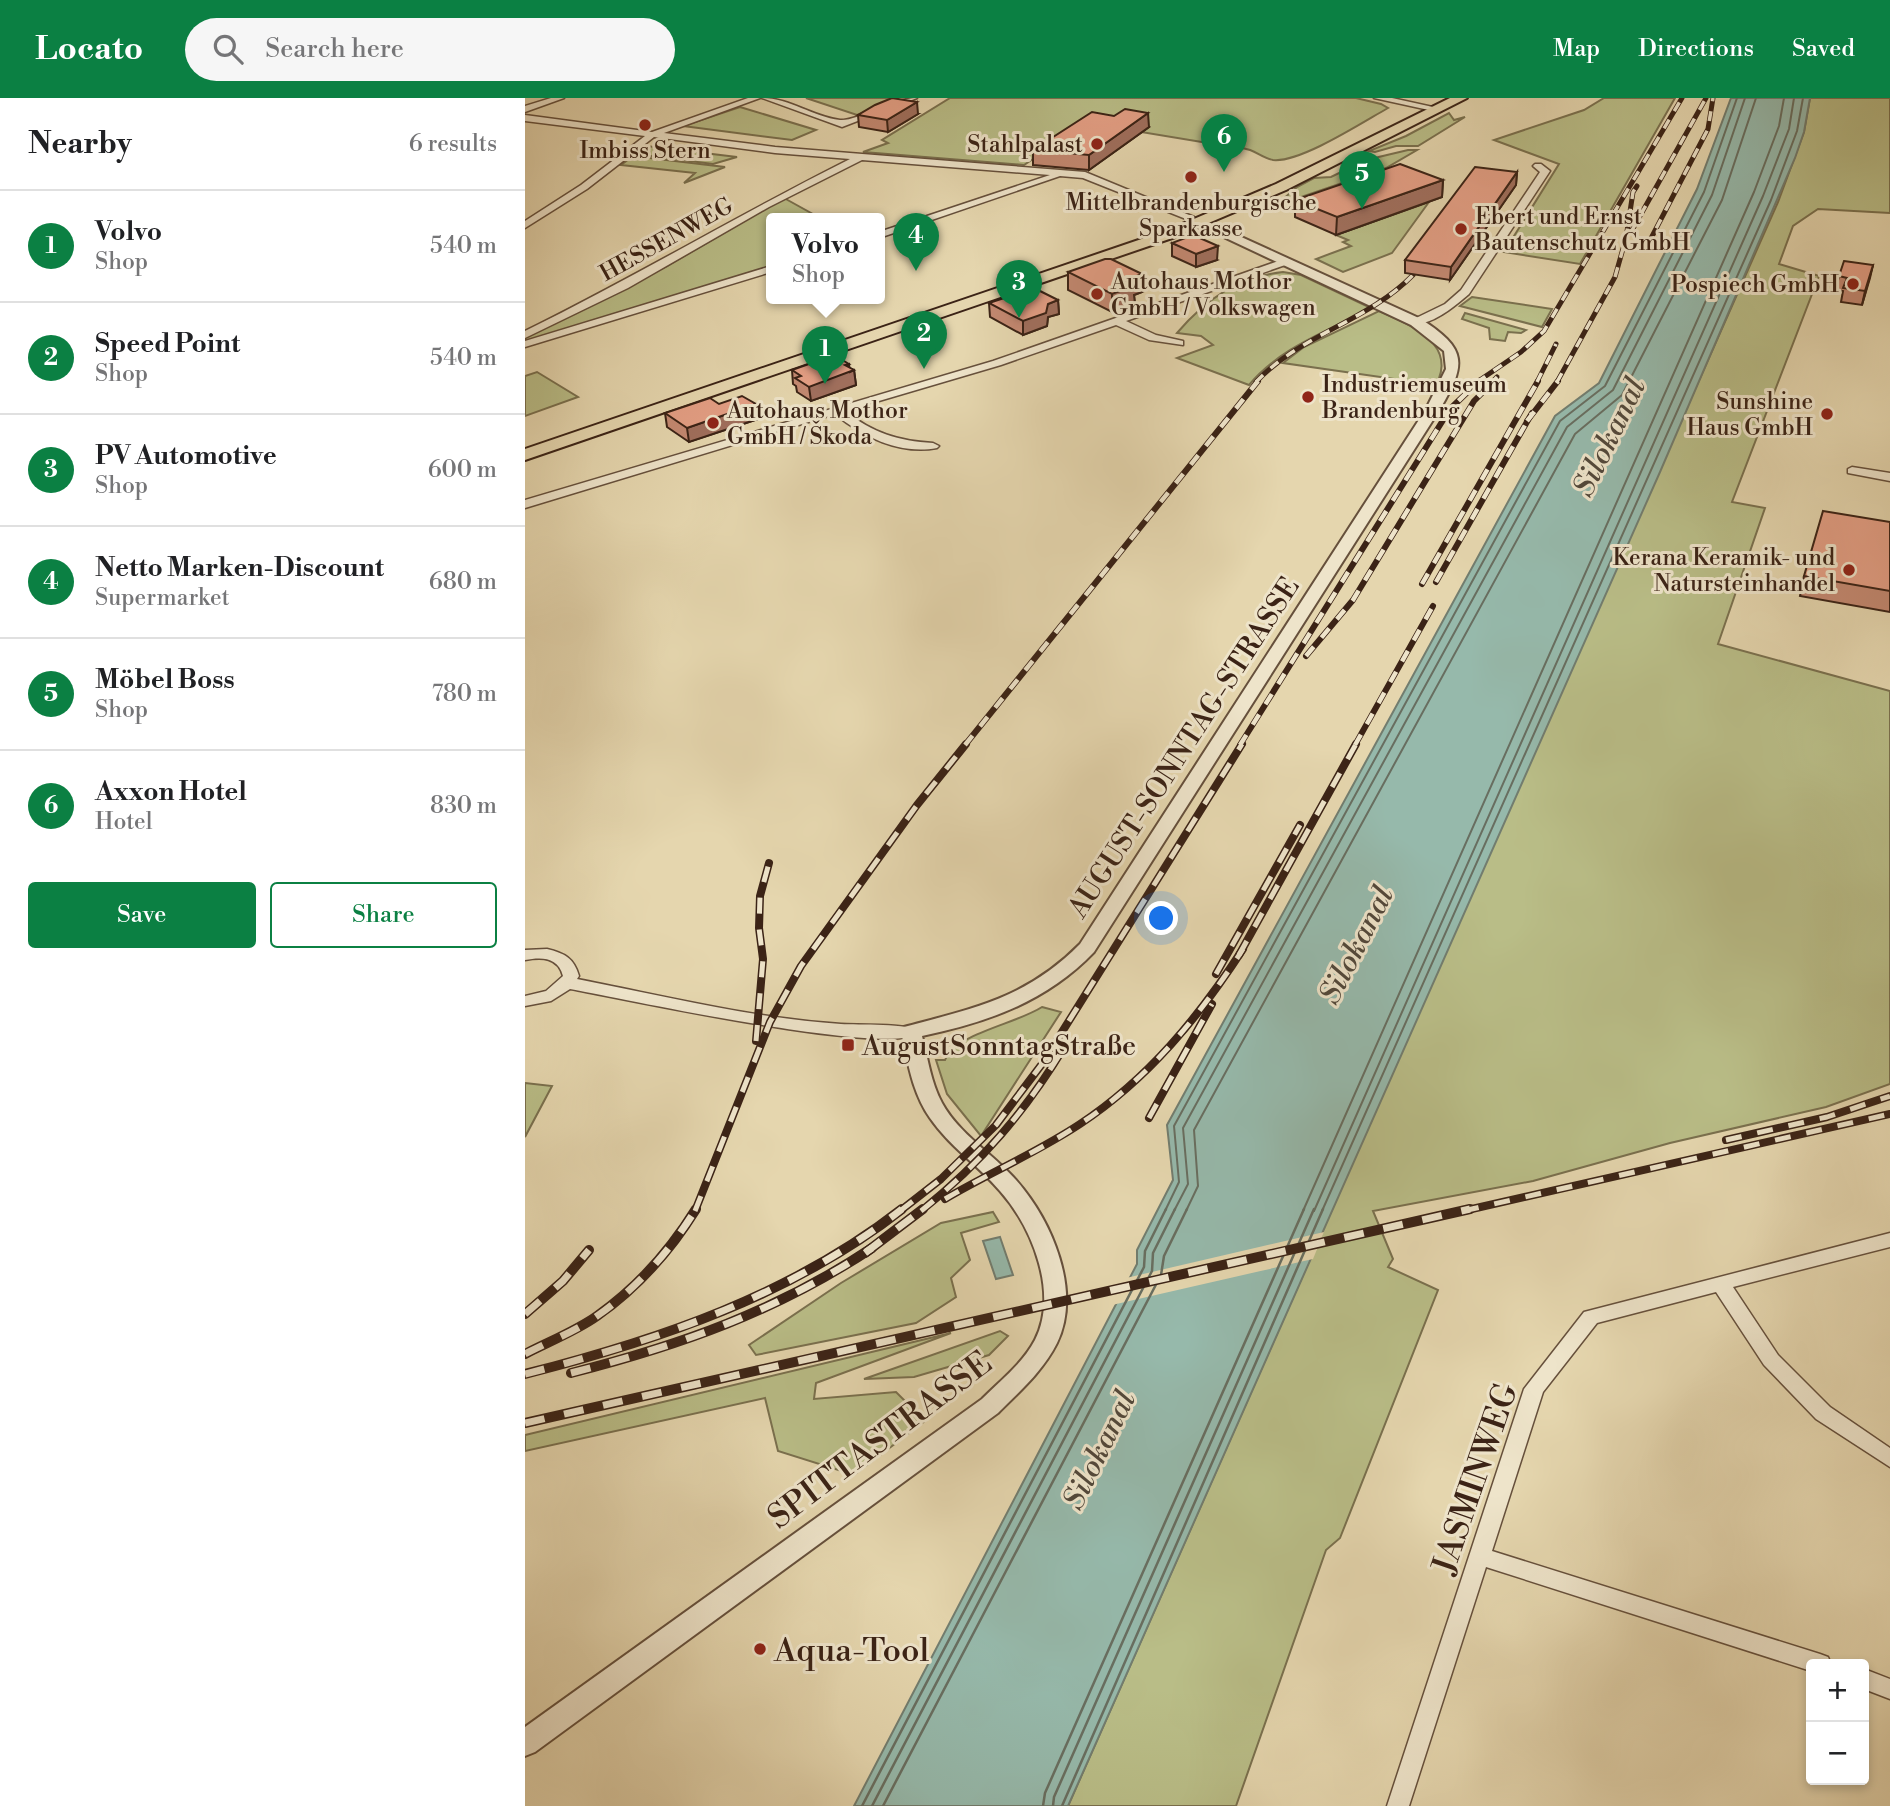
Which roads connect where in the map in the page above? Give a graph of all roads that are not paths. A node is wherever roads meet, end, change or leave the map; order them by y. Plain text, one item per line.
1 (560, 98) edge
2 (756, 98) edge
3 (766, 98) edge
4 (913, 98) edge
5 (1378, 98) edge
6 (1460, 98) edge
7 (1390, 101) junction
8 (1435, 105) edge
9 (525, 109) edge
10 (1409, 114) junction
11 (525, 118) edge
12 (653, 134) junction
13 (862, 157) junction
14 (1538, 166) dead end
15 (1065, 173) junction
16 (1194, 220) junction
17 (525, 225) edge
18 (885, 233) edge
19 (1284, 262) junction
20 (766, 271) edge
21 (1119, 322) junction
22 (1416, 322) junction
23 (525, 335) edge
24 (1179, 343) dead end
25 (525, 344) edge
26 (838, 411) junction
27 (525, 446) edge
28 (933, 446) dead end
29 (525, 455) edge
30 (1852, 471) dead end
31 (1890, 477) edge
32 (525, 505) edge
33 (525, 955) edge
34 (568, 983) junction
35 (525, 1001) edge
36 (911, 1032) junction
37 (1890, 1240) edge
38 (1720, 1283) junction
39 (1890, 1459) edge
40 (1479, 1556) junction
41 (1806, 1659) edge
42 (1869, 1681) edge
43 (1890, 1689) edge
44 (525, 1743) edge
45 (1398, 1806) edge

1 - 9 street
2 - 12 street
3 - 4 street
5 - 7 street
6 - 8 main road
7 - 8 street
7 - 10 street
8 - 10 main road
8 - 16 main road
10 - 16 main road
11 - 12 street
12 - 13 street
12 - 17 street
13 - 15 street
13 - 23 street, HESSENWEG
14 - 22 street
15 - 16 street
15 - 18 street
16 - 19 street, AUGUST-SONNTAG-STRASSE
16 - 27 main road
16 - 29 main road
19 - 21 street
19 - 22 street, AUGUST-SONNTAG-STRASSE
20 - 25 street, HESSENWEG
21 - 24 street
21 - 26 street
22 - 36 street, AUGUST-SONNTAG-STRASSE
26 - 28 street
26 - 32 street
30 - 31 street
33 - 34 street
34 - 35 street
34 - 36 street, AUGUST-SONNTAG-STRASSE
36 - 44 street, SPITTASTRASSE
37 - 38 street, JASMINWEG
38 - 39 street
38 - 40 street, JASMINWEG
40 - 41 street
40 - 45 street, JASMINWEG
42 - 43 street

